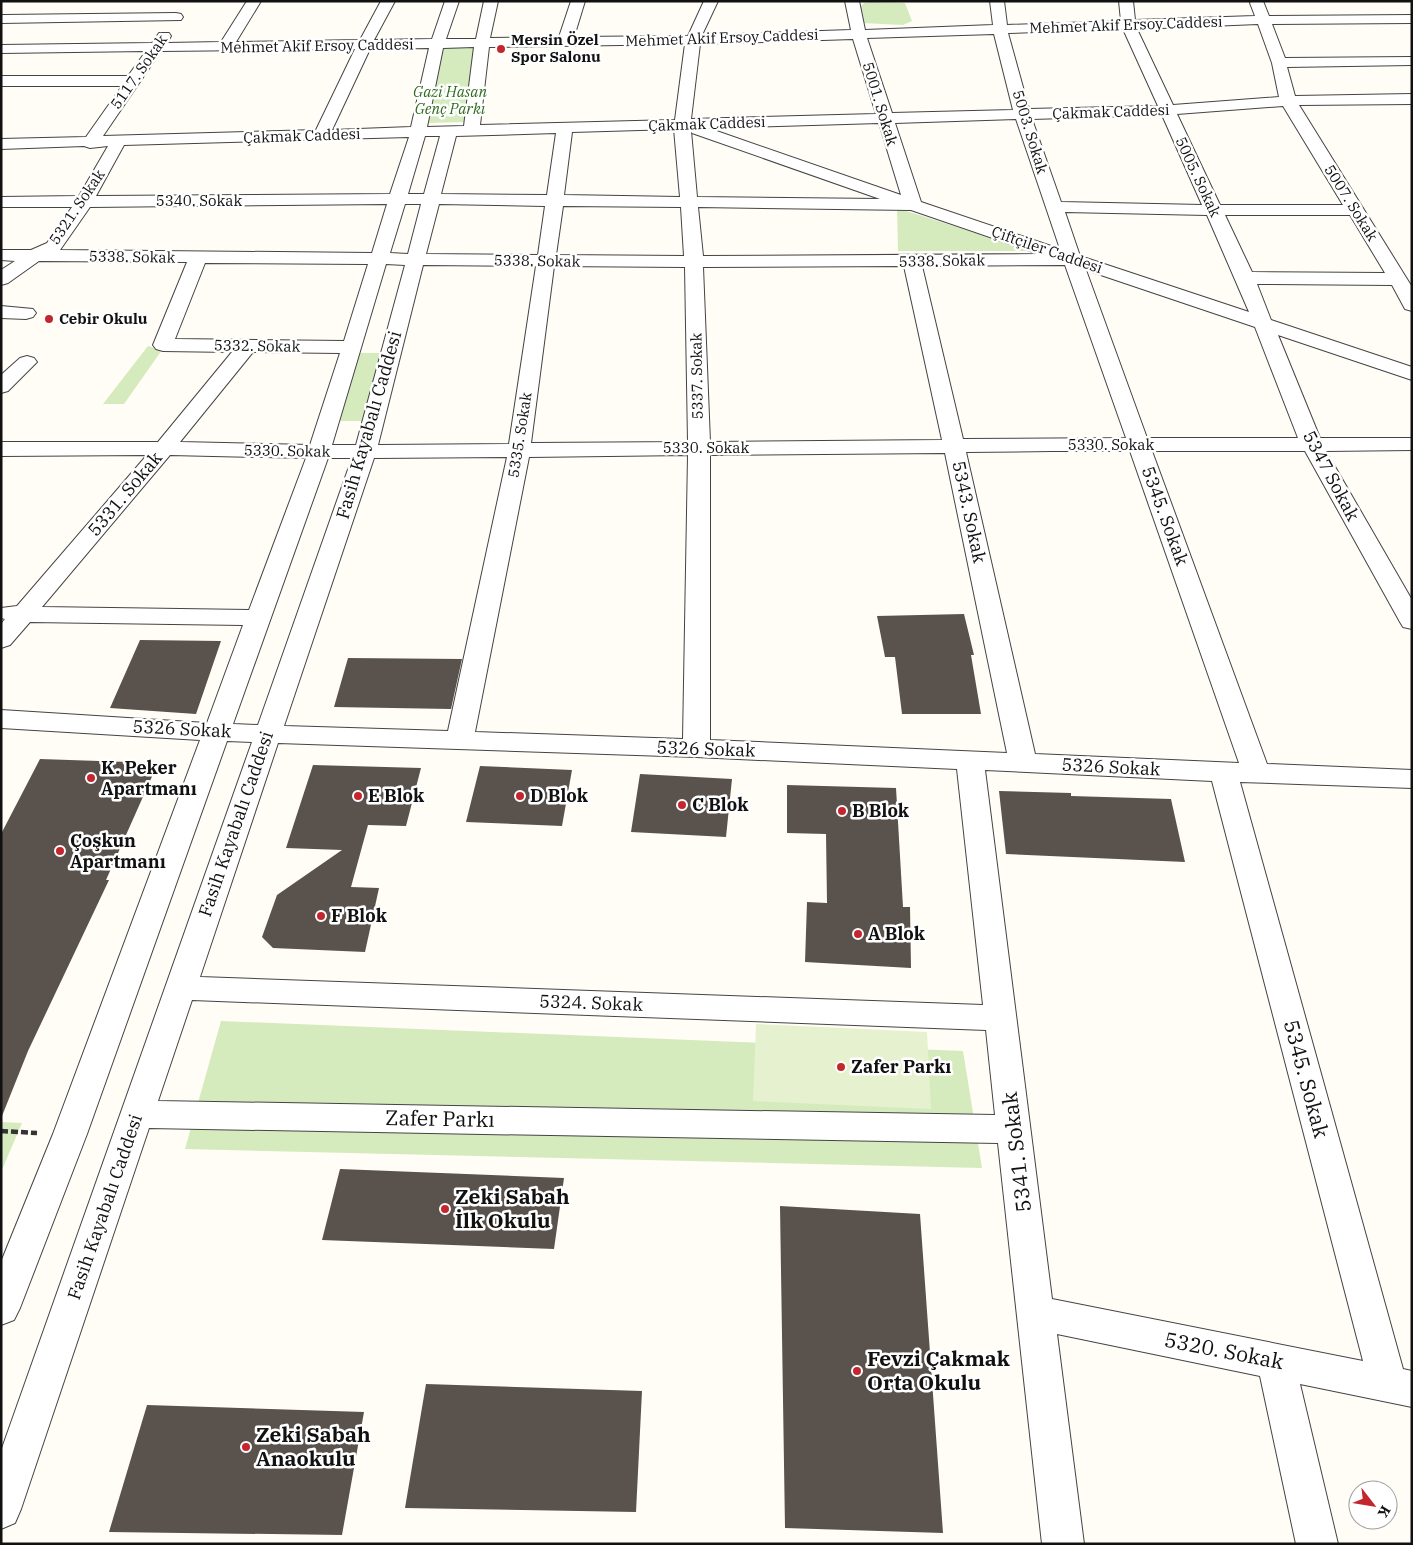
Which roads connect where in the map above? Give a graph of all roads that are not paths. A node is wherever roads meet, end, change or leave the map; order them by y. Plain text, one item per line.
1 (187, 1) edge
2 (254, 1) edge
3 (388, 1) edge
4 (452, 1) edge
5 (491, 1) edge
6 (578, 1) edge
7 (711, 1) edge
8 (852, 1) edge
9 (997, 1) edge
10 (1126, 1) edge
11 (1257, 1) edge
12 (16, 7) dead end
13 (176, 17) junction
14 (1412, 18) edge
15 (1396, 19) junction
16 (3, 20) edge
17 (1262, 20) junction
18 (1128, 25) junction
19 (1000, 30) junction
20 (1406, 33) dead end
21 (859, 34) junction
22 (692, 40) junction
23 (565, 42) junction
24 (437, 44) junction
25 (482, 44) junction
26 (364, 45) junction
27 (225, 47) junction
28 (156, 48) junction
29 (1, 49) edge
30 (1412, 61) edge
31 (1279, 63) junction
32 (1, 81) edge
33 (133, 81) junction
34 (1412, 99) edge
35 (1288, 101) junction
36 (1168, 110) junction
37 (1024, 114) junction
38 (884, 118) junction
39 (682, 124) junction
40 (565, 128) junction
41 (460, 131) junction
42 (418, 133) junction
43 (321, 136) junction
44 (118, 142) junction
45 (90, 143) junction
46 (1, 144) edge
47 (431, 199) junction
48 (397, 200) junction
49 (554, 200) junction
50 (689, 201) junction
51 (1, 202) edge
52 (84, 202) junction
53 (913, 205) junction
54 (1054, 207) junction
55 (1214, 210) junction
56 (1355, 210) junction
57 (35, 254) junction
58 (1, 255) edge
59 (198, 258) junction
60 (379, 259) junction
61 (1073, 259) junction
62 (416, 260) junction
63 (544, 261) junction
64 (912, 261) junction
65 (694, 262) junction
66 (1245, 278) junction
67 (1, 279) edge
68 (1398, 279) junction
69 (1412, 305) edge
70 (1, 312) edge
71 (26, 313) dead end
72 (1262, 324) junction
73 (247, 346) junction
74 (352, 347) junction
75 (1339, 350) junction
76 (1412, 353) edge
77 (27, 362) dead end
78 (1412, 374) edge
79 (1, 387) edge
80 (1311, 443) junction
81 (1412, 444) edge
82 (1140, 445) junction
83 (954, 446) junction
84 (164, 448) junction
85 (699, 448) junction
86 (1, 449) edge
87 (519, 450) junction
88 (319, 452) junction
89 (365, 452) junction
90 (12, 613) edge
91 (258, 618) junction
92 (1412, 622) edge
93 (1, 640) edge
94 (1, 718) edge
95 (216, 732) junction
96 (267, 732) junction
97 (460, 740) junction
98 (696, 748) junction
99 (970, 761) junction
100 (1023, 764) junction
101 (1224, 772) junction
102 (1256, 773) junction
103 (1412, 779) edge
104 (180, 988) junction
105 (1001, 1018) junction
106 (137, 1114) junction
107 (1014, 1129) junction
108 (1, 1308) edge
109 (1036, 1314) junction
110 (1276, 1362) junction
111 (1400, 1387) edge
112 (1, 1508) edge
113 (1063, 1544) edge
114 (1317, 1544) edge

1 - 13 street, 5117. Sokak
2 - 27 street
3 - 26 street
4 - 24 street
5 - 25 street, Fasih Kayabalı Caddesi
6 - 23 street
7 - 22 street, 5337. Sokak
8 - 21 street, 5001. Sokak
9 - 19 street, 5003. Sokak
10 - 18 street, 5005. Sokak
11 - 17 street, 5007. Sokak
12 - 16 street
13 - 16 street
13 - 28 street, 5117. Sokak
14 - 15 street, Mehmet Akif Ersoy Caddesi
15 - 17 street, Mehmet Akif Ersoy Caddesi
15 - 20 street
17 - 18 street, Mehmet Akif Ersoy Caddesi
17 - 31 street, 5007. Sokak
18 - 19 street, Mehmet Akif Ersoy Caddesi
18 - 36 street, 5005. Sokak
19 - 21 street, Mehmet Akif Ersoy Caddesi
19 - 37 street, 5003. Sokak
21 - 22 street, Mehmet Akif Ersoy Caddesi
21 - 38 street, 5001. Sokak
22 - 23 street, Mehmet Akif Ersoy Caddesi
22 - 39 street, 5337. Sokak
23 - 25 street, Mehmet Akif Ersoy Caddesi
24 - 25 street, Mehmet Akif Ersoy Caddesi
24 - 26 street, Mehmet Akif Ersoy Caddesi
24 - 42 street
25 - 41 street, Fasih Kayabalı Caddesi
26 - 27 street, Mehmet Akif Ersoy Caddesi
26 - 43 street
27 - 28 street, Mehmet Akif Ersoy Caddesi
28 - 29 street, Mehmet Akif Ersoy Caddesi
28 - 33 street, 5117. Sokak
30 - 31 street
31 - 35 street, 5007. Sokak
32 - 33 street
33 - 45 street, 5117. Sokak
34 - 35 street, Çakmak Caddesi
35 - 36 street, Çakmak Caddesi
35 - 56 street, 5007. Sokak
36 - 37 street, Çakmak Caddesi
36 - 55 street, 5005. Sokak
37 - 38 street, Çakmak Caddesi
37 - 54 street, 5003. Sokak
38 - 39 street, Çakmak Caddesi
38 - 53 street, 5001. Sokak
39 - 40 street, Çakmak Caddesi
39 - 50 street, 5337. Sokak
39 - 53 street, Çiftçiler Caddesi
40 - 41 street, Çakmak Caddesi
40 - 49 street, 5335. Sokak
41 - 42 street, Çakmak Caddesi
41 - 47 street, Fasih Kayabalı Caddesi
42 - 43 street, Çakmak Caddesi
42 - 48 street
43 - 44 street, Çakmak Caddesi
44 - 45 street, Çakmak Caddesi
44 - 52 street, 5321. Sokak
45 - 46 street, Çakmak Caddesi
47 - 48 street, 5340. Sokak
47 - 49 street, 5340. Sokak
47 - 62 street, Fasih Kayabalı Caddesi
48 - 52 street, 5340. Sokak
48 - 60 street
49 - 50 street, 5340. Sokak
49 - 63 street, 5335. Sokak
50 - 53 street, 5340. Sokak
50 - 65 street, 5337. Sokak
51 - 52 street, 5340. Sokak
52 - 57 street, 5321. Sokak
53 - 61 street, Çiftçiler Caddesi
54 - 55 street
54 - 61 street, 5003. Sokak
55 - 56 street
55 - 66 street, 5005. Sokak
56 - 68 street, 5007. Sokak
57 - 58 street, 5338. Sokak
57 - 59 street, 5338. Sokak
57 - 67 street, 5321. Sokak
59 - 60 street, 5338. Sokak
59 - 73 street, 5332. Sokak
60 - 62 street, 5338. Sokak
60 - 74 street
61 - 64 street, 5338. Sokak
61 - 72 street, Çiftçiler Caddesi
61 - 82 street, 5345. Sokak
62 - 63 street, 5338. Sokak
62 - 89 street, Fasih Kayabalı Caddesi
63 - 65 street, 5338. Sokak
63 - 87 street, 5335. Sokak
64 - 65 street, 5338. Sokak
64 - 83 street, 5343. Sokak
65 - 85 street, 5337. Sokak
66 - 68 street
66 - 72 street, 5005. Sokak
68 - 69 street, 5007. Sokak
70 - 71 street
72 - 75 street, Çiftçiler Caddesi
72 - 80 street, 5347 Sokak
73 - 74 street, 5332. Sokak
73 - 84 street, 5331. Sokak
74 - 88 street
75 - 76 street
75 - 78 street, Çiftçiler Caddesi
77 - 79 street
80 - 81 street, 5330. Sokak
80 - 82 street, 5330. Sokak
80 - 92 street, 5347 Sokak
82 - 83 street, 5330. Sokak
82 - 102 street, 5345. Sokak
83 - 85 street, 5330. Sokak
83 - 100 street, 5343. Sokak
84 - 86 street, 5330. Sokak
84 - 88 street, 5330. Sokak
84 - 90 street, 5331. Sokak
85 - 87 street, 5330. Sokak
85 - 98 street, 5337. Sokak
87 - 89 street, 5330. Sokak
87 - 97 street, 5335. Sokak
88 - 89 street, 5330. Sokak
88 - 91 street
89 - 96 street, Fasih Kayabalı Caddesi
90 - 91 street
90 - 93 street, 5331. Sokak
91 - 95 street
94 - 95 street, 5326 Sokak
95 - 96 street, 5326 Sokak
95 - 108 street
96 - 97 street, 5326 Sokak
96 - 104 street, Fasih Kayabalı Caddesi
97 - 98 street, 5326 Sokak
98 - 99 street, 5326 Sokak
99 - 100 street, 5326 Sokak
99 - 105 street, 5341. Sokak
100 - 101 street, 5326 Sokak
101 - 102 street, 5326 Sokak
101 - 111 street, 5345. Sokak
102 - 103 street, 5326 Sokak
104 - 105 street, 5324. Sokak
104 - 106 street, Fasih Kayabalı Caddesi
105 - 107 street, 5341. Sokak
106 - 107 street, Zafer Parkı
106 - 112 street, Fasih Kayabalı Caddesi
107 - 109 street, 5341. Sokak
109 - 110 street, 5320. Sokak
109 - 113 street, 5341. Sokak
110 - 111 street, 5320. Sokak
110 - 114 street

